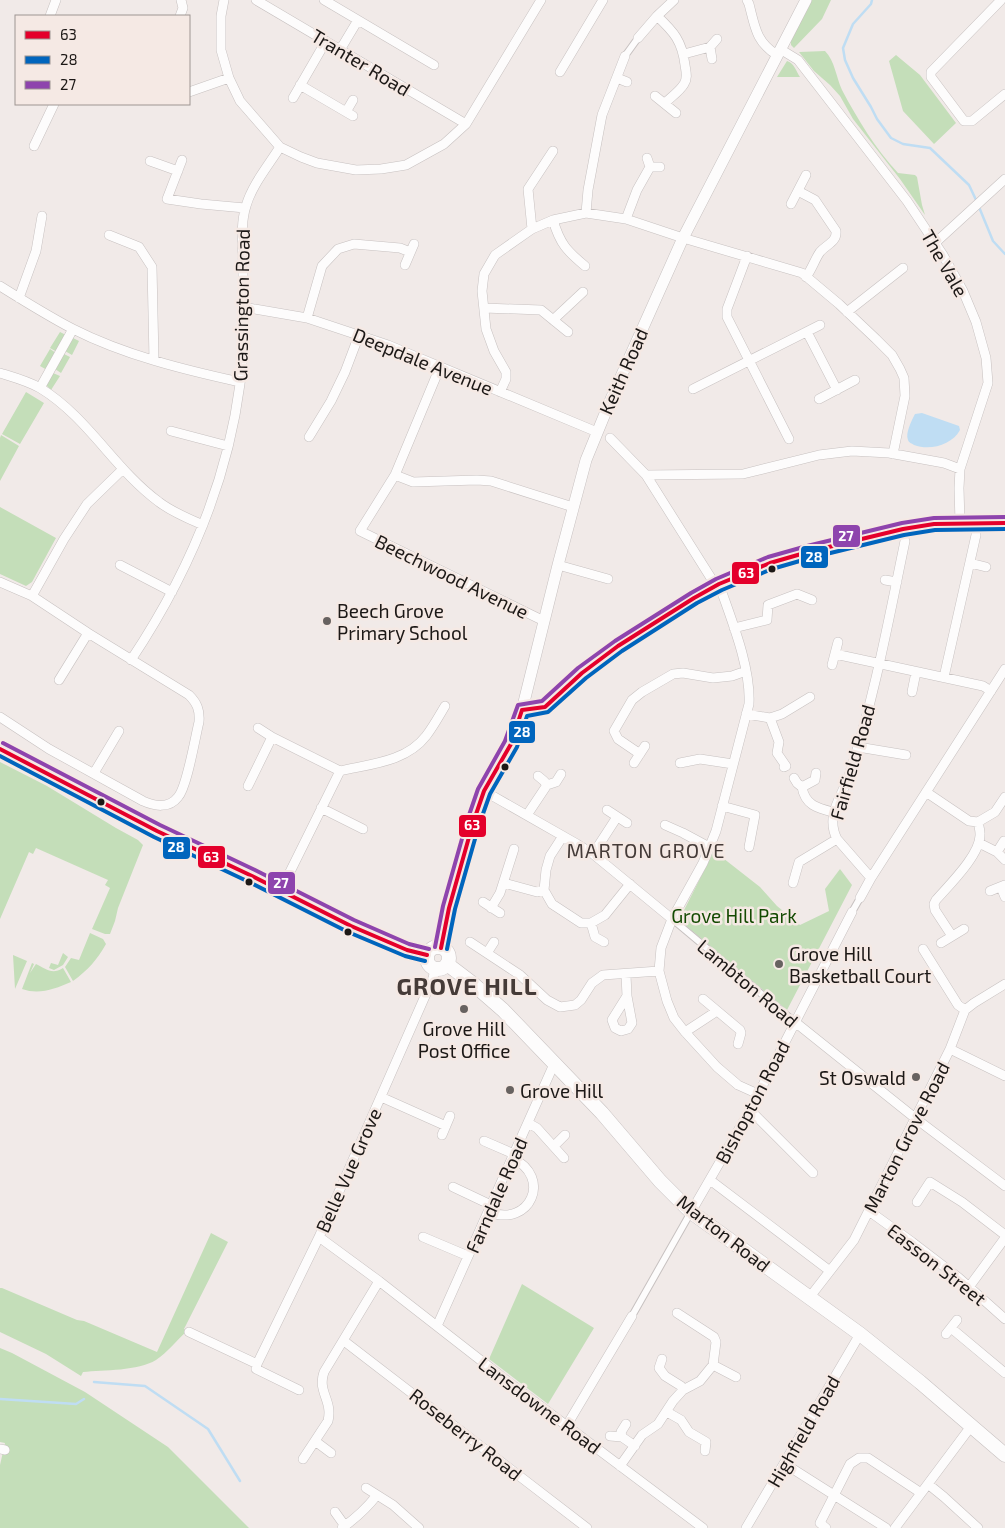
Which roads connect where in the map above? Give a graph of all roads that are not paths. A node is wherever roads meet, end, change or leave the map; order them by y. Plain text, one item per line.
1 (56, 0) edge
2 (181, 0) edge
3 (224, 0) edge
4 (256, 0) edge
5 (324, 0) edge
6 (541, 0) edge
7 (603, 0) edge
8 (674, 0) edge
9 (747, 0) edge
10 (806, 0) edge
11 (1001, 0) edge
12 (50, 15) edge
13 (180, 15) edge
14 (657, 16) junction
15 (358, 20) junction
16 (638, 38) joint
17 (717, 39) dead end
18 (326, 41) junction
19 (710, 47) junction
20 (340, 50) junction
21 (778, 52) junction
22 (684, 54) junction
23 (625, 56) joint
24 (712, 59) dead end
25 (566, 62) junction
26 (434, 65) dead end
27 (575, 67) dead end
28 (560, 72) dead end
29 (229, 78) junction
30 (616, 78) junction
31 (627, 82) dead end
32 (300, 86) junction
33 (190, 92) edge
34 (1005, 94) edge
35 (655, 96) dead end
36 (293, 98) dead end
37 (353, 100) dead end
38 (665, 103) junction
39 (54, 105) edge
40 (676, 113) dead end
41 (466, 124) junction
42 (34, 146) dead end
43 (280, 147) junction
44 (553, 151) dead end
45 (182, 160) dead end
46 (150, 161) dead end
47 (660, 167) dead end
48 (178, 171) junction
49 (806, 174) dead end
50 (1005, 179) edge
51 (798, 191) junction
52 (791, 204) dead end
53 (245, 208) junction
54 (586, 213) junction
55 (41, 216) dead end
56 (626, 219) junction
57 (553, 220) junction
58 (532, 229) junction
59 (109, 235) dead end
60 (683, 238) junction
61 (935, 243) junction
62 (747, 256) junction
63 (405, 265) dead end
64 (585, 266) dead end
65 (903, 268) dead end
66 (806, 276) junction
67 (0, 286) edge
68 (582, 292) dead end
69 (19, 298) junction
70 (243, 307) junction
71 (484, 308) junction
72 (847, 312) junction
73 (308, 318) junction
74 (553, 320) junction
75 (820, 325) dead end
76 (73, 329) junction
77 (568, 332) dead end
78 (806, 332) junction
79 (359, 335) junction
80 (154, 360) junction
81 (749, 360) junction
82 (440, 366) junction
83 (0, 373) edge
84 (855, 380) dead end
85 (240, 382) junction
86 (40, 388) junction
87 (693, 389) dead end
88 (837, 390) junction
89 (500, 392) junction
90 (820, 399) dead end
91 (171, 431) dead end
92 (597, 432) junction
93 (309, 437) dead end
94 (610, 438) dead end
95 (789, 439) dead end
96 (228, 446) junction
97 (893, 454) junction
98 (123, 469) junction
99 (960, 469) junction
100 (396, 475) junction
101 (646, 475) junction
102 (573, 507) junction
103 (960, 522) junction
104 (1005, 523) edge
105 (203, 526) junction
106 (976, 535) dead end
107 (905, 541) dead end
108 (970, 563) junction
109 (120, 566) dead end
110 (558, 566) junction
111 (986, 567) dead end
112 (608, 578) dead end
113 (885, 580) dead end
114 (0, 582) edge
115 (896, 582) junction
116 (718, 585) junction
117 (172, 592) junction
118 (32, 596) junction
119 (812, 600) dead end
120 (544, 621) junction
121 (734, 628) junction
122 (88, 633) junction
123 (838, 642) dead end
124 (835, 654) junction
125 (131, 660) junction
126 (878, 664) junction
127 (832, 665) dead end
128 (1005, 670) edge
129 (746, 671) junction
130 (916, 672) junction
131 (944, 677) junction
132 (59, 680) dead end
133 (991, 691) junction
134 (912, 692) dead end
135 (810, 698) dead end
136 (445, 706) dead end
137 (522, 710) junction
138 (746, 714) junction
139 (0, 717) edge
140 (770, 718) junction
141 (258, 728) dead end
142 (118, 731) dead end
143 (272, 737) junction
144 (858, 747) junction
145 (0, 749) edge
146 (906, 755) dead end
147 (634, 763) dead end
148 (680, 763) dead end
149 (733, 764) junction
150 (784, 767) dead end
151 (340, 770) junction
152 (94, 773) junction
153 (816, 773) dead end
154 (560, 774) dead end
155 (538, 776) dead end
156 (794, 778) dead end
157 (547, 785) junction
158 (248, 786) dead end
159 (802, 786) junction
160 (484, 791) junction
161 (926, 792) junction
162 (1005, 796) edge
163 (722, 806) junction
164 (321, 808) junction
165 (607, 810) dead end
166 (833, 812) junction
167 (527, 815) junction
168 (617, 817) junction
169 (978, 822) junction
170 (627, 823) dead end
171 (664, 825) dead end
172 (363, 829) dead end
173 (563, 836) junction
174 (837, 839) junction
175 (1004, 841) dead end
176 (979, 843) junction
177 (709, 847) junction
178 (748, 847) dead end
179 (514, 849) dead end
180 (997, 852) junction
181 (593, 854) junction
182 (499, 859) dead end
183 (1005, 860) edge
184 (510, 862) junction
185 (871, 878) junction
186 (793, 883) dead end
187 (504, 884) junction
188 (630, 884) junction
189 (1003, 886) edge
190 (281, 890) junction
191 (544, 890) junction
192 (990, 891) dead end
193 (1005, 897) edge
194 (860, 898) joint
195 (483, 902) dead end
196 (492, 908) junction
197 (852, 912) joint
198 (500, 913) dead end
199 (672, 919) junction
200 (591, 923) junction
201 (964, 929) dead end
202 (952, 936) junction
203 (470, 942) dead end
204 (494, 942) dead end
205 (604, 942) dead end
206 (941, 943) dead end
207 (441, 948) junction
208 (923, 949) dead end
209 (487, 953) junction
210 (427, 955) junction
211 (441, 966) junction
212 (659, 971) junction
213 (626, 974) junction
214 (1005, 984) edge
215 (627, 996) dead end
216 (702, 998) dead end
217 (965, 1010) junction
218 (717, 1011) junction
219 (795, 1022) junction
220 (684, 1032) junction
221 (738, 1044) dead end
222 (950, 1049) junction
223 (554, 1064) junction
224 (1005, 1076) edge
225 (758, 1094) junction
226 (381, 1097) junction
227 (750, 1110) junction
228 (450, 1116) dead end
229 (916, 1118) junction
230 (528, 1123) junction
231 (565, 1135) dead end
232 (484, 1141) dead end
233 (554, 1146) junction
234 (513, 1156) junction
235 (564, 1158) dead end
236 (813, 1173) dead end
237 (710, 1180) junction
238 (1005, 1186) edge
239 (453, 1187) dead end
240 (917, 1202) dead end
241 (490, 1208) junction
242 (691, 1212) junction
243 (869, 1212) junction
244 (319, 1236) junction
245 (1005, 1236) edge
246 (423, 1237) dead end
247 (468, 1256) junction
248 (830, 1271) junction
249 (379, 1281) junction
250 (969, 1286) junction
251 (809, 1298) junction
252 (690, 1308) dead end
253 (632, 1316) joint
254 (1005, 1319) edge
255 (958, 1320) dead end
256 (437, 1326) junction
257 (189, 1332) dead end
258 (860, 1334) junction
259 (344, 1341) junction
260 (662, 1359) dead end
261 (713, 1365) junction
262 (256, 1367) junction
263 (1005, 1373) edge
264 (736, 1377) dead end
265 (299, 1390) dead end
266 (683, 1390) junction
267 (667, 1412) junction
268 (626, 1424) dead end
269 (567, 1425) junction
270 (972, 1425) junction
271 (610, 1436) dead end
272 (622, 1437) junction
273 (315, 1441) junction
274 (635, 1446) junction
275 (705, 1451) dead end
276 (331, 1453) dead end
277 (1005, 1455) edge
278 (303, 1459) dead end
279 (785, 1464) junction
280 (620, 1466) junction
281 (928, 1484) junction
282 (366, 1488) dead end
283 (921, 1492) junction
284 (834, 1494) junction
285 (377, 1495) junction
286 (336, 1512) dead end
287 (873, 1520) junction
288 (344, 1527) edge
289 (419, 1528) edge
290 (587, 1528) edge
291 (703, 1528) edge
292 (746, 1528) edge
293 (826, 1528) edge
294 (866, 1528) edge
295 (886, 1528) edge
296 (895, 1528) edge
297 (978, 1528) edge

1 - 12 street
2 - 13 street
3 - 29 street
4 - 18 street, Tranter Road
5 - 15 street
6 - 41 street
7 - 25 street
8 - 14 street
9 - 21 street, The Vale
10 - 21 street, Keith Road
11 - 34 street
14 - 16 street
14 - 22 street
15 - 20 street
15 - 26 street
16 - 23 street
17 - 19 street
18 - 20 street, Tranter Road
18 - 32 street
19 - 22 street
19 - 24 street
20 - 41 street, Tranter Road
21 - 60 street, Keith Road
21 - 61 street, The Vale
22 - 38 street
23 - 30 street
25 - 27 street
25 - 28 street
29 - 33 street
29 - 43 street
30 - 31 street
30 - 54 street
32 - 36 street
32 - 37 street
35 - 38 street
38 - 40 street
39 - 42 street
41 - 43 street
43 - 53 street, Grassington Road
44 - 58 street
45 - 48 street
46 - 48 street
47 - 56 street
48 - 53 street
49 - 51 street
50 - 61 street
51 - 52 street
51 - 66 street
53 - 70 street, Grassington Road
54 - 56 street
54 - 57 street
55 - 69 street
56 - 60 street
57 - 58 street
57 - 64 street
58 - 71 street
59 - 80 street
60 - 62 street
60 - 92 street, Keith Road
61 - 99 street, The Vale
62 - 66 street
62 - 81 street
63 - 73 street
65 - 72 street
66 - 72 street
67 - 69 street
68 - 74 street
69 - 76 street
70 - 73 street, Deepdale Avenue
70 - 85 street, Grassington Road
71 - 74 street
71 - 89 street
72 - 97 street
73 - 79 street, Deepdale Avenue
74 - 77 street
75 - 78 street
76 - 80 street
76 - 86 street
78 - 81 street
78 - 88 street
79 - 82 street, Deepdale Avenue
79 - 93 street
80 - 85 street
81 - 87 street
81 - 95 street
82 - 89 street, Deepdale Avenue
82 - 100 street
83 - 86 street
84 - 88 street
85 - 96 street, Grassington Road
86 - 98 street
88 - 90 street
89 - 92 street, Deepdale Avenue
91 - 96 street
92 - 102 street, Keith Road
94 - 101 street
96 - 105 street, Grassington Road
97 - 99 street
97 - 101 street
98 - 105 street
98 - 118 street
99 - 103 street, The Vale
100 - 102 street
100 - 120 street, Beechwood Avenue
101 - 116 street
102 - 110 street, Keith Road
103 - 104 street
103 - 116 street
105 - 117 street, Grassington Road
106 - 108 street
107 - 115 street, Fairfield Road
108 - 111 street
108 - 131 street
109 - 117 street
110 - 112 street
110 - 120 street, Keith Road
113 - 115 street
114 - 118 street
115 - 126 street, Fairfield Road
116 - 121 street
116 - 137 street
117 - 125 street, Grassington Road
118 - 122 street
119 - 121 street
120 - 137 street, Keith Road
121 - 129 street
122 - 125 street
122 - 132 street
123 - 124 street
124 - 126 street
124 - 127 street
125 - 152 street
126 - 130 street
126 - 144 street, Fairfield Road
128 - 133 street
129 - 138 street
129 - 147 street
130 - 131 street
130 - 134 street
131 - 133 street
133 - 161 street
135 - 140 street
136 - 151 street
137 - 160 street, Keith Road
138 - 140 street
138 - 149 street
139 - 152 street
140 - 150 street
141 - 143 street
142 - 152 street
143 - 151 street
143 - 158 street
144 - 146 street
144 - 166 street, Fairfield Road
145 - 190 main road
148 - 149 street
149 - 163 street
151 - 164 street
153 - 159 street
154 - 157 street
155 - 157 street
156 - 159 street
157 - 167 street
159 - 166 street
160 - 167 street, Lambton Road
160 - 207 street, Keith Road
161 - 169 street
161 - 185 street
162 - 169 street
163 - 177 street
163 - 178 street
164 - 172 street
164 - 190 street
165 - 168 street
166 - 174 street, Fairfield Road
167 - 173 street, Lambton Road
168 - 170 street
168 - 181 street
169 - 176 street
171 - 177 street
173 - 181 street, Lambton Road
173 - 191 street
174 - 185 street, Fairfield Road
174 - 186 street
175 - 180 street
176 - 180 street
176 - 202 street
177 - 199 street
179 - 184 street
180 - 183 street
181 - 188 street, Lambton Road
182 - 184 street
184 - 187 street
185 - 194 street
187 - 191 street
187 - 196 street
188 - 199 street, Lambton Road
188 - 200 street
189 - 192 street
189 - 193 street
190 - 210 main road
191 - 200 street
194 - 197 street
195 - 196 street
196 - 198 street
197 - 219 street, Bishopton Road
199 - 212 street
199 - 219 street, Lambton Road
200 - 205 street
201 - 202 street
202 - 206 street
203 - 209 street
204 - 209 street
207 - 210 main road
207 - 211 main road
208 - 217 street
209 - 213 street
210 - 211 main road
211 - 223 main road, Marton Road
211 - 226 street, Belle Vue Grove
212 - 213 street
212 - 220 street
213 - 215 street
214 - 217 street
216 - 218 street
217 - 222 street, Marton Grove Road
218 - 220 street
218 - 221 street
219 - 225 street, Bishopton Road
219 - 229 street, Lambton Road
220 - 225 street
222 - 224 street
222 - 229 street, Marton Grove Road
223 - 230 street, Farndale Road
223 - 242 main road, Marton Road
225 - 227 street, Bishopton Road
226 - 228 street
226 - 244 street, Belle Vue Grove
227 - 236 street
227 - 237 street, Bishopton Road
229 - 238 street, Lambton Road
229 - 243 street, Marton Grove Road
230 - 233 street
230 - 234 street, Farndale Road
231 - 233 street
232 - 234 street
233 - 235 street
234 - 241 street, Farndale Road
234 - 241 street
237 - 242 street, Bishopton Road
237 - 248 street
239 - 241 street
240 - 245 street
241 - 247 street, Farndale Road
242 - 251 main road, Marton Road
242 - 253 street
243 - 248 street, Marton Grove Road
243 - 250 street, Easson Street
244 - 249 street, Lansdowne Road
244 - 262 street, Belle Vue Grove
245 - 250 street
246 - 247 street
247 - 256 street, Farndale Road
248 - 251 street, Marton Grove Road
249 - 256 street, Lansdowne Road
249 - 259 street
250 - 254 street, Easson Street
251 - 258 main road, Marton Road
252 - 261 street
253 - 269 street
255 - 263 street
256 - 269 street, Lansdowne Road
257 - 262 street
258 - 270 main road, Marton Road
258 - 279 street, Highfield Road
259 - 273 street
259 - 290 street, Roseberry Road
260 - 266 street
261 - 264 street
261 - 266 street
262 - 265 street
266 - 267 street
267 - 274 street
267 - 275 street
268 - 272 street
269 - 280 street, Lansdowne Road
270 - 277 main road, Marton Road
270 - 281 street
271 - 272 street
272 - 274 street
273 - 276 street
273 - 278 street
274 - 280 street
279 - 284 street
279 - 292 street, Highfield Road
280 - 291 street, Lansdowne Road
281 - 283 street
281 - 297 street
282 - 285 street
283 - 284 street
283 - 296 street
284 - 287 street
284 - 293 street
285 - 288 street
285 - 289 street
286 - 288 street
287 - 294 street
287 - 295 street

